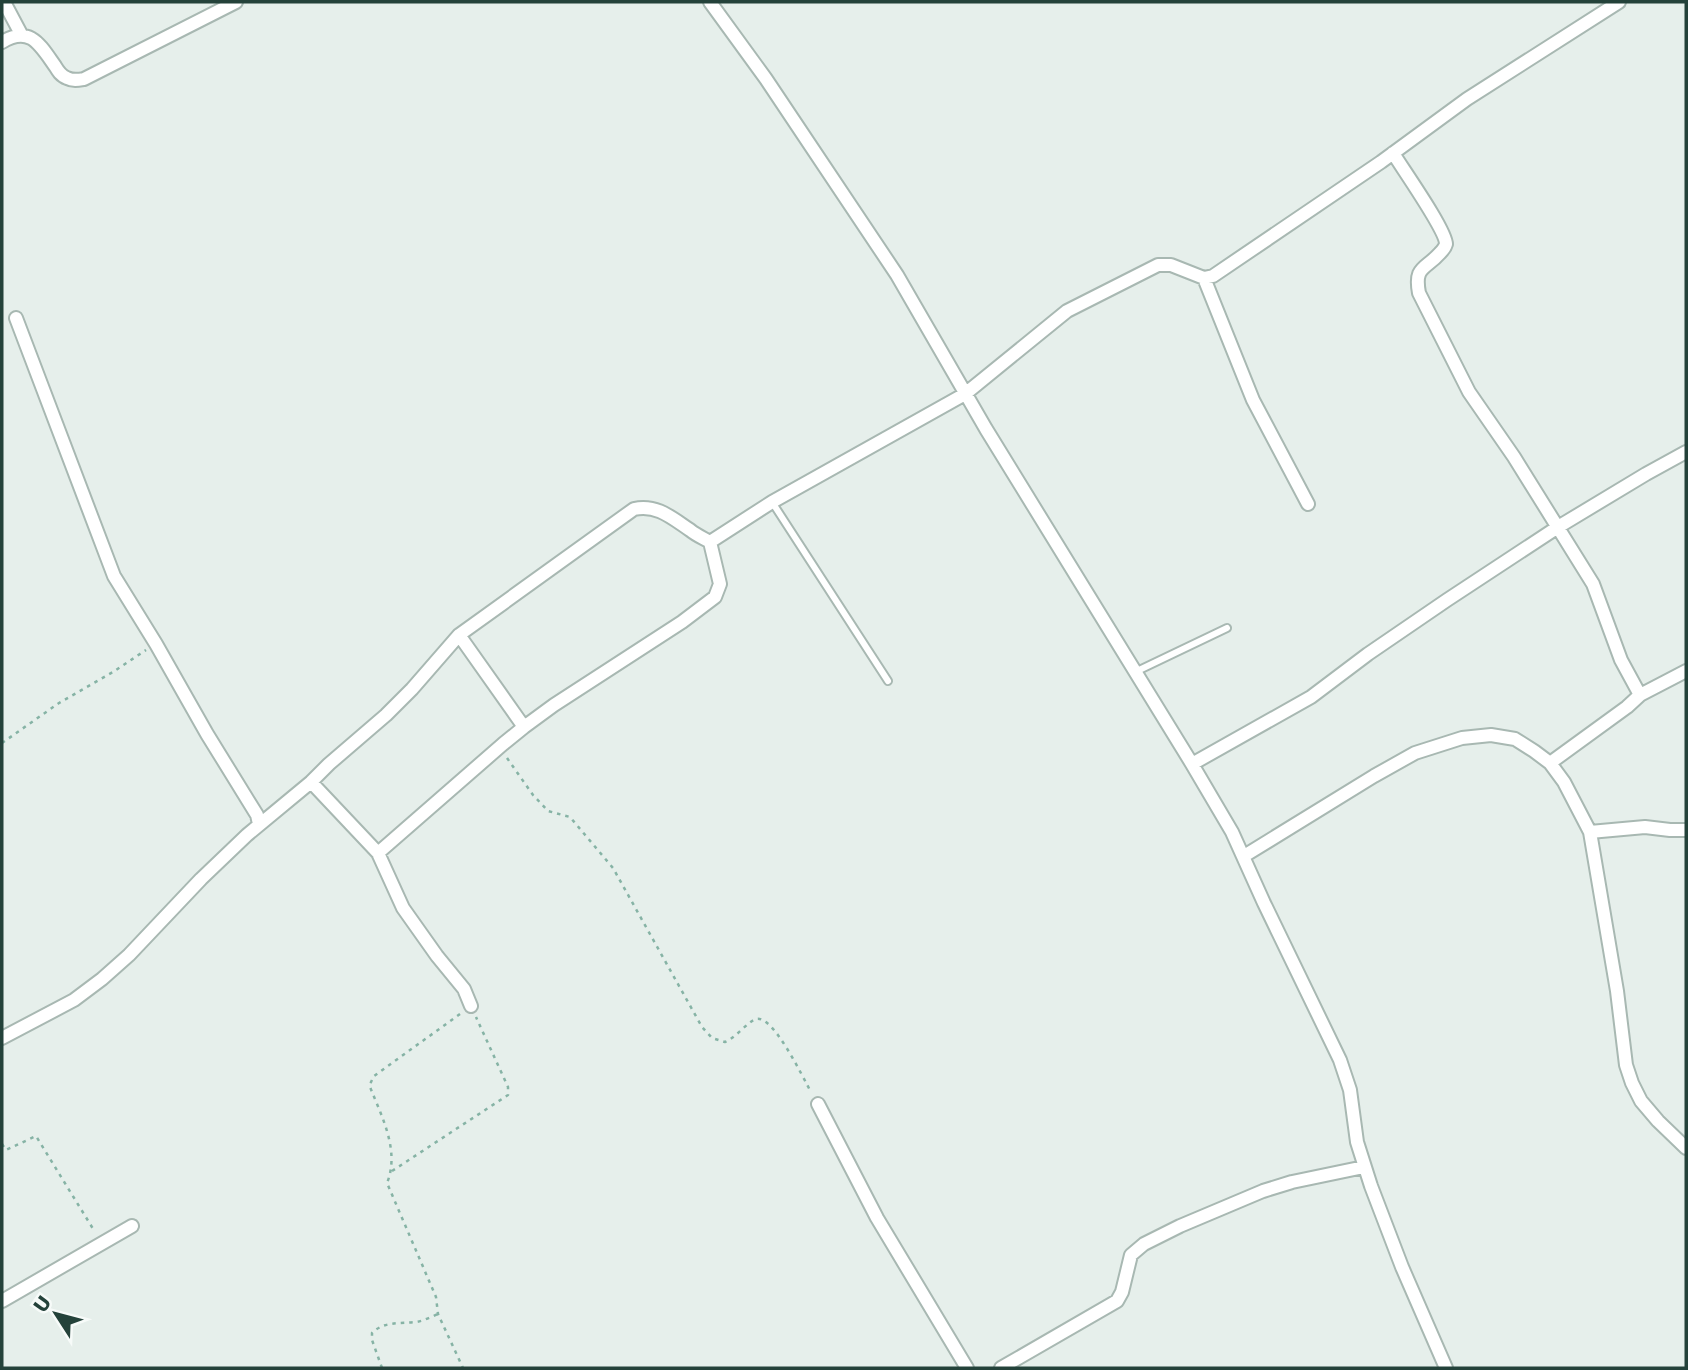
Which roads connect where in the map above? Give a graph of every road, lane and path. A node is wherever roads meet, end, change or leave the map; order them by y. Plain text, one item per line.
1 (4, 2) edge
2 (236, 2) edge
3 (710, 2) edge
4 (1619, 2) edge
5 (21, 34) junction
6 (2, 42) edge
7 (1393, 153) junction
8 (1204, 278) junction
9 (16, 318) dead end
10 (965, 394) junction
11 (1686, 452) edge
12 (772, 502) junction
13 (1308, 504) dead end
14 (1558, 527) junction
15 (710, 542) junction
16 (1227, 628) dead end
17 (459, 635) junction
18 (156, 644) junction
19 (1686, 671) edge
20 (1135, 672) junction
21 (888, 681) dead end
22 (1640, 695) junction
23 (524, 727) junction
24 (2, 743) edge
25 (503, 744) junction
26 (1550, 763) junction
27 (1192, 764) junction
28 (311, 782) junction
29 (260, 824) junction
30 (1686, 830) edge
31 (1590, 832) junction
32 (377, 853) junction
33 (1244, 856) junction
34 (471, 1006) junction
35 (2, 1038) edge
36 (818, 1104) joint
37 (2, 1144) edge
38 (1686, 1148) edge
39 (1364, 1167) junction
40 (391, 1171) junction
41 (132, 1226) dead end
42 (102, 1243) junction
43 (2, 1301) edge
44 (438, 1314) junction
45 (382, 1368) edge
46 (463, 1368) edge
47 (967, 1368) edge
48 (1001, 1368) edge
49 (1446, 1368) edge

1 - 5 street
2 - 5 street
3 - 10 street
4 - 7 street
5 - 6 street
7 - 8 street
7 - 14 street
8 - 10 street
8 - 13 street
9 - 18 street
10 - 12 street
10 - 20 street
11 - 14 street
12 - 15 street
12 - 21 lane
14 - 22 street
14 - 27 street
15 - 17 street
15 - 23 street
16 - 20 lane
17 - 23 street
17 - 28 street
18 - 24 path
18 - 29 street
19 - 22 street
20 - 27 street
22 - 26 street
23 - 25 street
25 - 32 street
25 - 36 path
26 - 31 street
26 - 33 street
27 - 33 street
28 - 29 street
28 - 32 street
29 - 35 street
30 - 31 street
31 - 38 street
32 - 34 street
33 - 39 street
34 - 40 path
34 - 40 path
36 - 47 street
37 - 42 path
39 - 48 street
39 - 49 street
40 - 44 path
41 - 42 street
42 - 43 street
44 - 45 path
44 - 46 path

